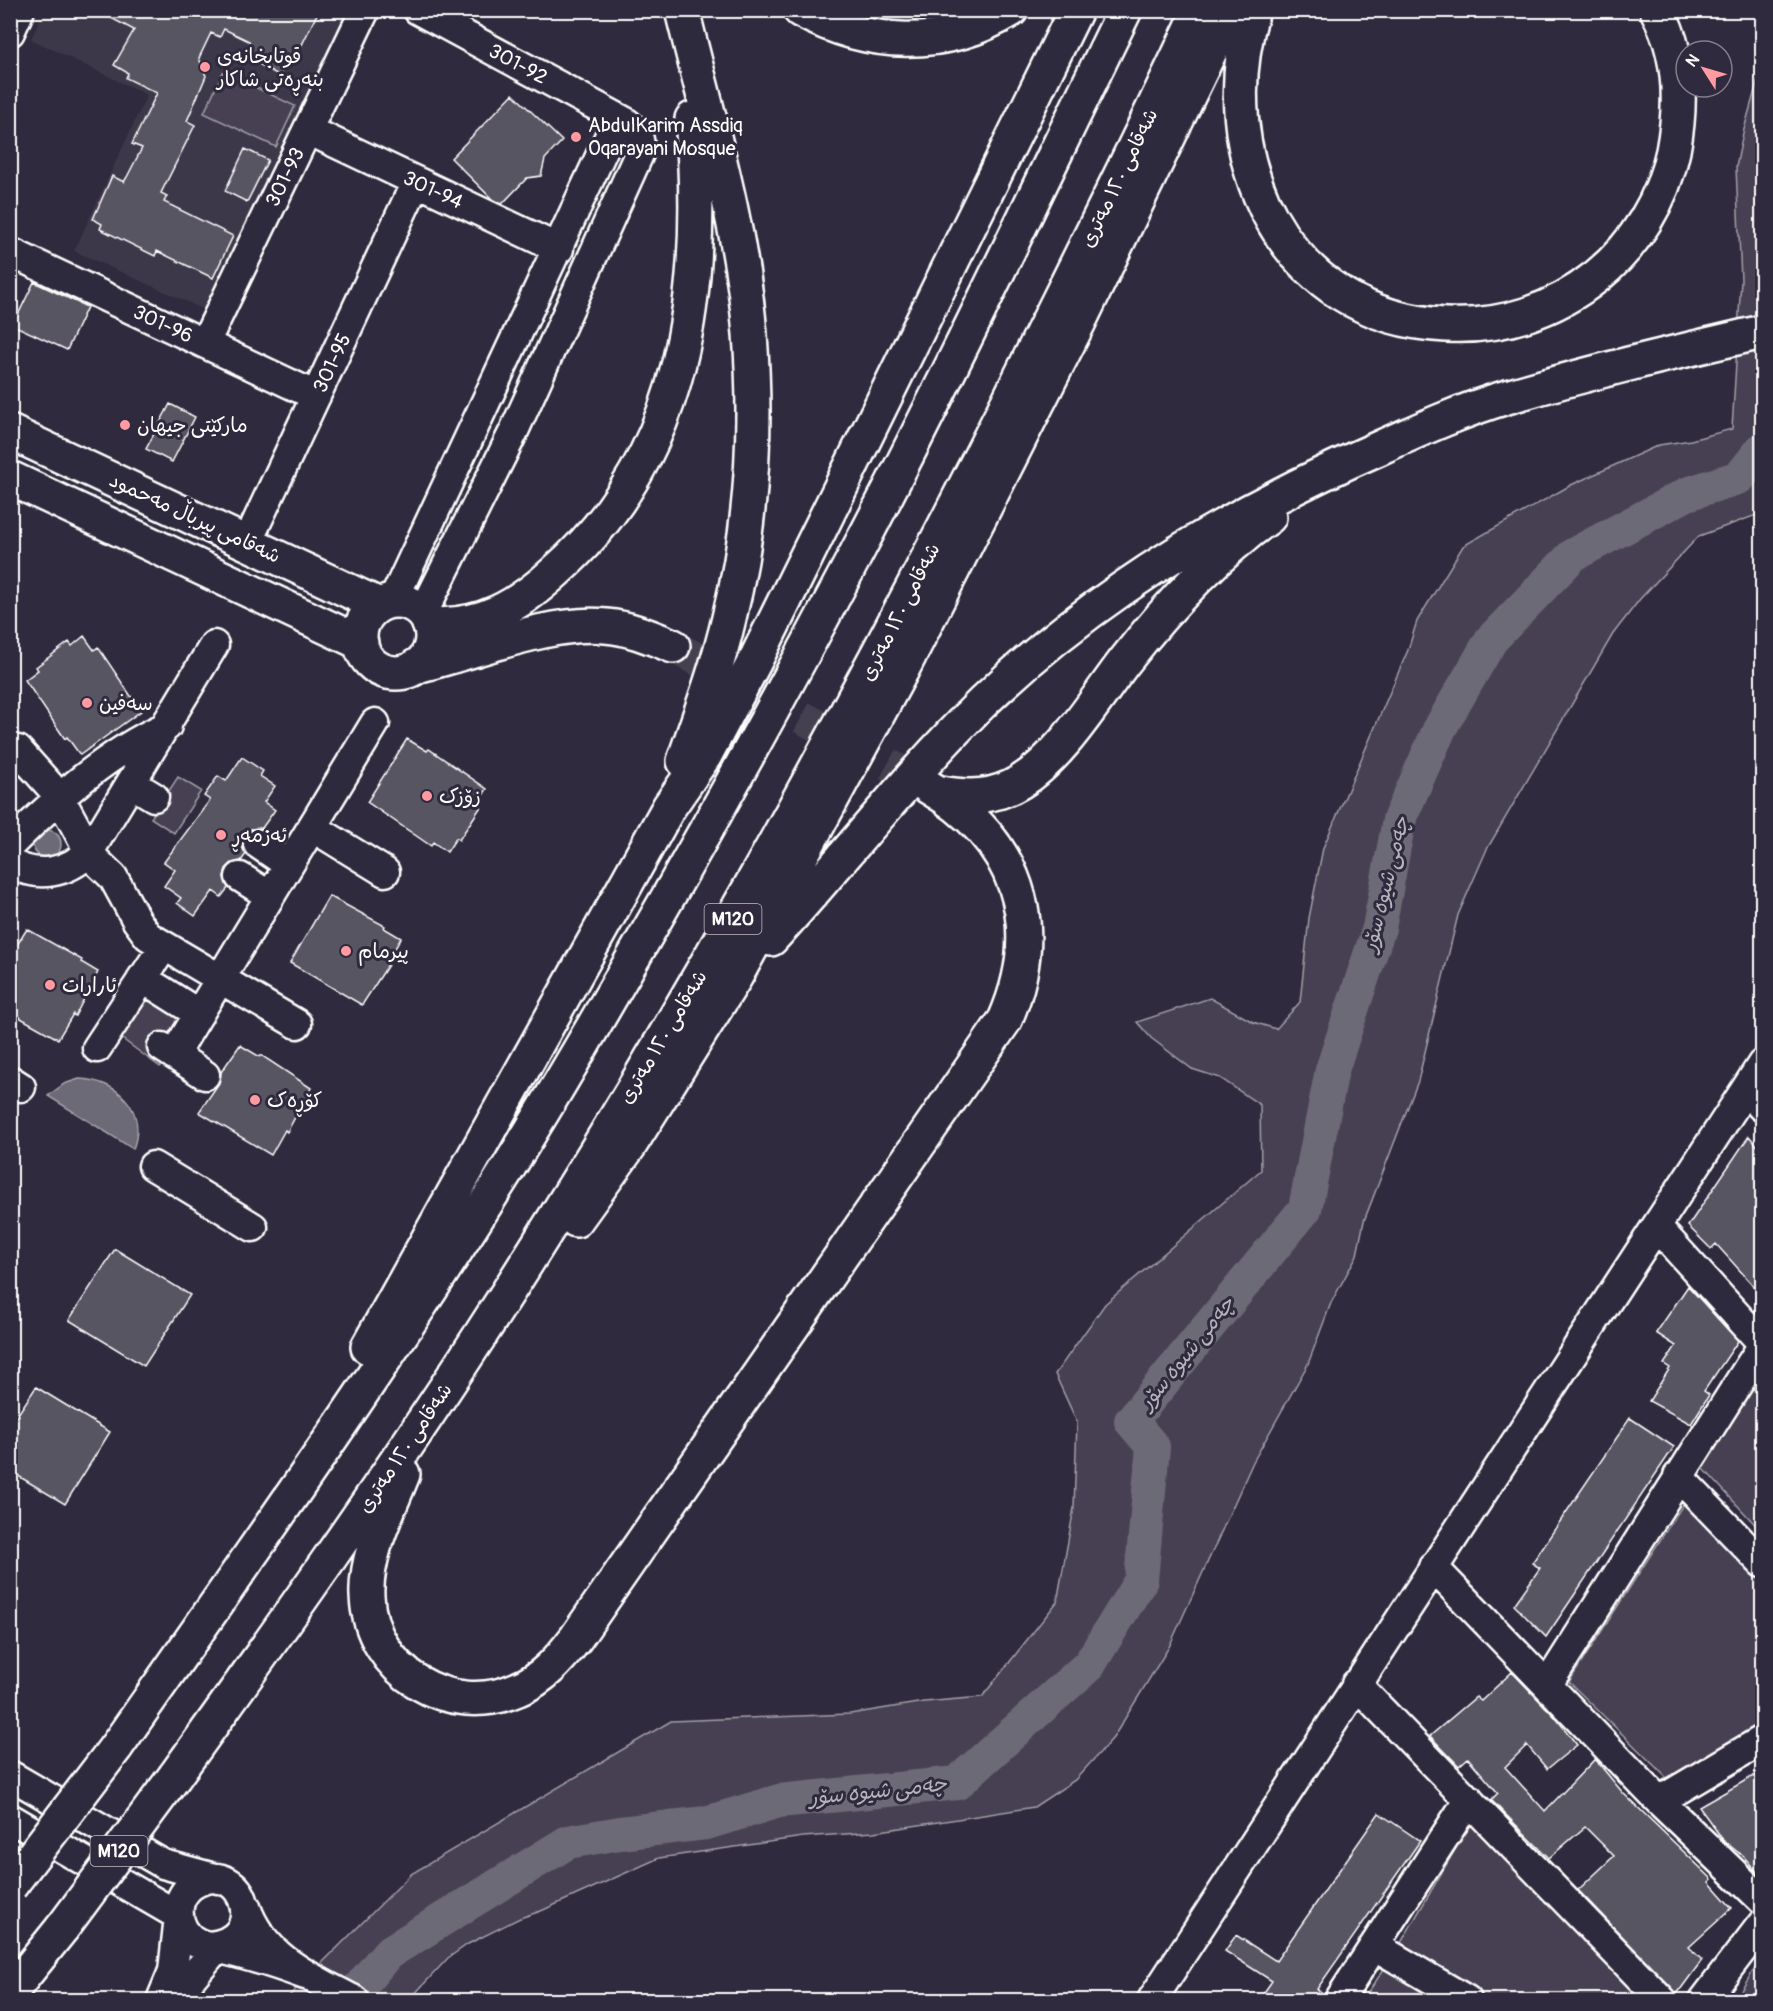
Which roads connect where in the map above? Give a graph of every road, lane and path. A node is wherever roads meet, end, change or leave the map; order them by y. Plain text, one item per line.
1 (20, 10) edge
2 (365, 10) edge
3 (418, 10) edge
4 (677, 10) edge
5 (682, 10) edge
6 (800, 10) edge
7 (1011, 10) edge
8 (1076, 10) edge
9 (1125, 10) edge
10 (1200, 10) edge
11 (1230, 10) edge
12 (1253, 10) edge
13 (1657, 10) edge
14 (10, 32) edge
15 (618, 118) junction
16 (308, 130) junction
17 (416, 182) junction
18 (559, 249) junction
19 (10, 252) edge
20 (1762, 332) edge
21 (205, 344) junction
22 (316, 396) junction
23 (10, 432) edge
24 (1350, 460) junction
25 (10, 478) edge
26 (247, 543) junction
27 (386, 603) junction
28 (426, 618) junction
29 (361, 644) junction
30 (214, 645) dead end
31 (673, 646) tunnel mouth
32 (416, 666) junction
33 (375, 723) dead end
34 (167, 726) junction
35 (18, 750) dead end
36 (60, 798) junction
37 (669, 807) junction
38 (312, 827) junction
39 (258, 844) dead end
40 (10, 845) edge
41 (89, 852) junction
42 (10, 863) edge
43 (289, 865) junction
44 (385, 872) dead end
45 (240, 877) dead end
46 (270, 896) junction
47 (164, 946) junction
48 (736, 976) junction
49 (221, 977) junction
50 (142, 978) junction
51 (199, 1014) junction
52 (297, 1024) dead end
53 (97, 1048) dead end
54 (1762, 1064) edge
55 (205, 1075) dead end
56 (1754, 1099) edge
57 (153, 1166) dead end
58 (253, 1227) dead end
59 (1657, 1227) junction
60 (483, 1332) junction
61 (1762, 1344) edge
62 (425, 1420) junction
63 (1678, 1476) junction
64 (253, 1552) junction
65 (1762, 1563) edge
66 (1433, 1568) junction
67 (1356, 1684) junction
68 (1548, 1684) junction
69 (1762, 1740) edge
70 (10, 1775) edge
71 (1468, 1799) junction
72 (1659, 1801) junction
73 (10, 1818) edge
74 (220, 1879) junction
75 (10, 1886) edge
76 (1762, 1900) edge
77 (246, 1907) junction
78 (179, 1916) junction
79 (1762, 1924) edge
80 (215, 1946) junction
81 (1375, 1946) junction
82 (269, 1955) junction
83 (10, 1993) edge
84 (160, 2001) edge
85 (173, 2001) edge
86 (354, 2001) edge
87 (1152, 2001) edge
88 (1339, 2001) edge
89 (1467, 2001) edge
90 (1662, 2001) edge
91 (1704, 2001) edge

1 - 14 street
2 - 16 street, 301-93
3 - 15 street, 301-92
4 - 28 main road
5 - 37 main road
6 - 7 main road
8 - 37 main road
9 - 64 main road
10 - 60 main road, شەقامی ١٢٠ مەتری / M120
11 - 48 main road
12 - 13 main road
15 - 18 street
15 - 28 street, 301-92
16 - 17 street, 301-94
16 - 21 street, 301-93
17 - 18 street, 301-94
17 - 22 street, 301-95
18 - 27 street
19 - 21 street, 301-96
20 - 24 main road
21 - 22 street, 301-96
22 - 26 street, 301-95
23 - 26 main road, شەقامی پیرباڵ مەحمود
24 - 48 main road
24 - 62 main road
25 - 29 main road
26 - 27 main road, شەقامی پیرباڵ مەحمود
27 - 28 main road, شەقامی پیرباڵ مەحمود
27 - 29 main road
28 - 32 main road
29 - 32 main road
30 - 34 street
31 - 32 main road
33 - 38 street
34 - 36 street
34 - 41 street
35 - 36 street
36 - 40 street
36 - 41 street
37 - 64 main road
38 - 43 street
38 - 44 street
39 - 43 street
41 - 42 street
41 - 47 street
43 - 46 street
45 - 46 street
46 - 49 street
47 - 49 street
47 - 50 street
48 - 60 main road
49 - 51 street
49 - 52 street
50 - 51 street
50 - 53 street
51 - 55 street
54 - 56 street
56 - 59 street
57 - 58 street
59 - 61 street
59 - 66 street
60 - 62 main road, شەقامی ١٢٠ مەتری / M120
61 - 63 street
62 - 83 main road, شەقامی ١٢٠ مەتری / M120, bridge
63 - 65 street
63 - 68 street
64 - 75 main road, bridge
66 - 67 street
66 - 68 street
67 - 71 street
67 - 87 street
68 - 72 street
69 - 72 street
70 - 74 street
71 - 81 street
71 - 90 street
72 - 76 street
73 - 78 street
74 - 77 street
74 - 78 street
77 - 80 street
77 - 82 street
78 - 80 street
78 - 84 street
79 - 91 street
80 - 82 street
80 - 85 street
81 - 88 street
81 - 89 street
82 - 86 street

